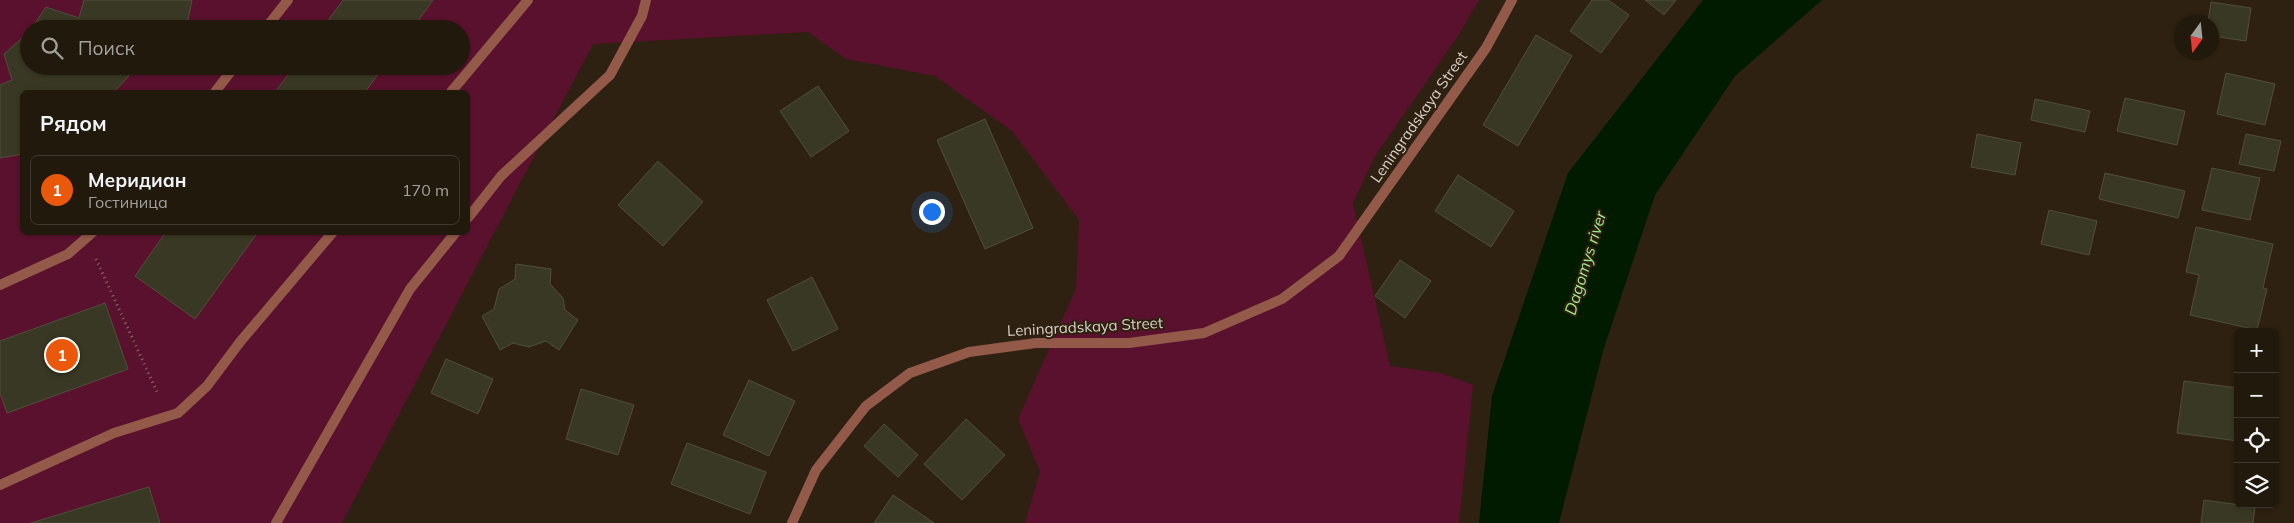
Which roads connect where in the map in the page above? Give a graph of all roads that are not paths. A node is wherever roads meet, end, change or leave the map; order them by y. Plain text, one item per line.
1 (288, 0) edge
2 (528, 0) edge
3 (646, 0) edge
4 (1512, 0) edge
5 (272, 20) edge
6 (470, 69) edge
7 (228, 75) edge
8 (465, 75) edge
9 (217, 90) edge
10 (453, 90) edge
11 (470, 215) edge
12 (90, 235) edge
13 (330, 235) edge
14 (454, 235) edge
15 (0, 285) edge
16 (0, 485) edge
17 (276, 523) edge
18 (792, 523) edge

1 - 5 street
2 - 6 street
3 - 11 street
4 - 18 street, Leningradskaya Street
7 - 9 street
8 - 10 street
12 - 15 street
13 - 16 street
14 - 17 street

